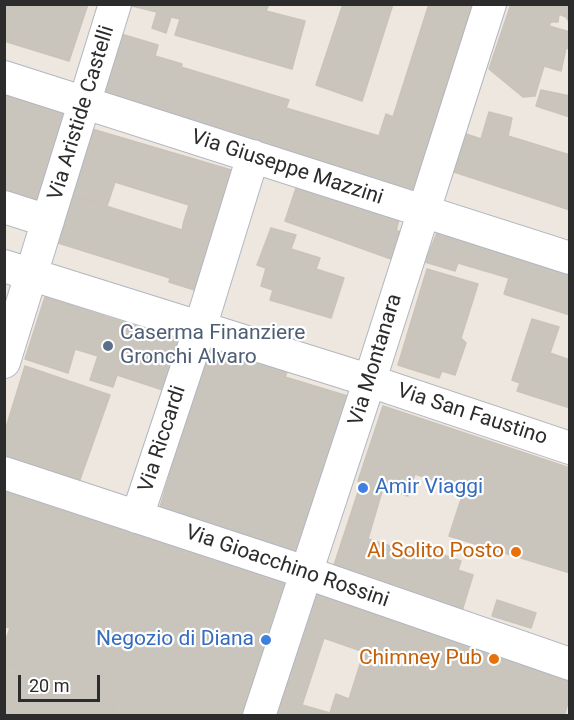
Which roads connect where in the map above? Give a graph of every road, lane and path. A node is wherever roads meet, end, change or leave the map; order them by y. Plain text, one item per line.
1 (115, 4) edge
2 (490, 4) edge
3 (4, 77) edge
4 (86, 102) junction
5 (253, 156) junction
6 (4, 207) edge
7 (422, 211) junction
8 (48, 221) junction
9 (570, 258) edge
10 (18, 271) edge
11 (200, 328) junction
12 (4, 362) edge
13 (370, 381) junction
14 (570, 448) edge
15 (4, 473) edge
16 (137, 517) junction
17 (307, 573) junction
18 (570, 664) edge
19 (259, 716) edge

1 - 4 street, Via Aristide Castelli
2 - 7 street, Via Montanara
3 - 4 street, Via Giuseppe Mazzini
4 - 5 street, Via Giuseppe Mazzini
4 - 8 street, Via Aristide Castelli
5 - 7 street, Via Giuseppe Mazzini
5 - 11 street, Via Riccardi
6 - 8 street
7 - 9 street, Via Giuseppe Mazzini
7 - 13 street, Via Montanara
8 - 10 street, Via Aristide Castelli
10 - 11 street, Via San Faustino
10 - 12 street
11 - 13 street, Via San Faustino
11 - 16 street, Via Riccardi
13 - 14 street, Via San Faustino
13 - 17 street, Via Montanara
15 - 16 street, Via Gioacchino Rossini
16 - 17 street, Via Gioacchino Rossini
17 - 18 street, Via Gioacchino Rossini
17 - 19 street, Via Montanara

